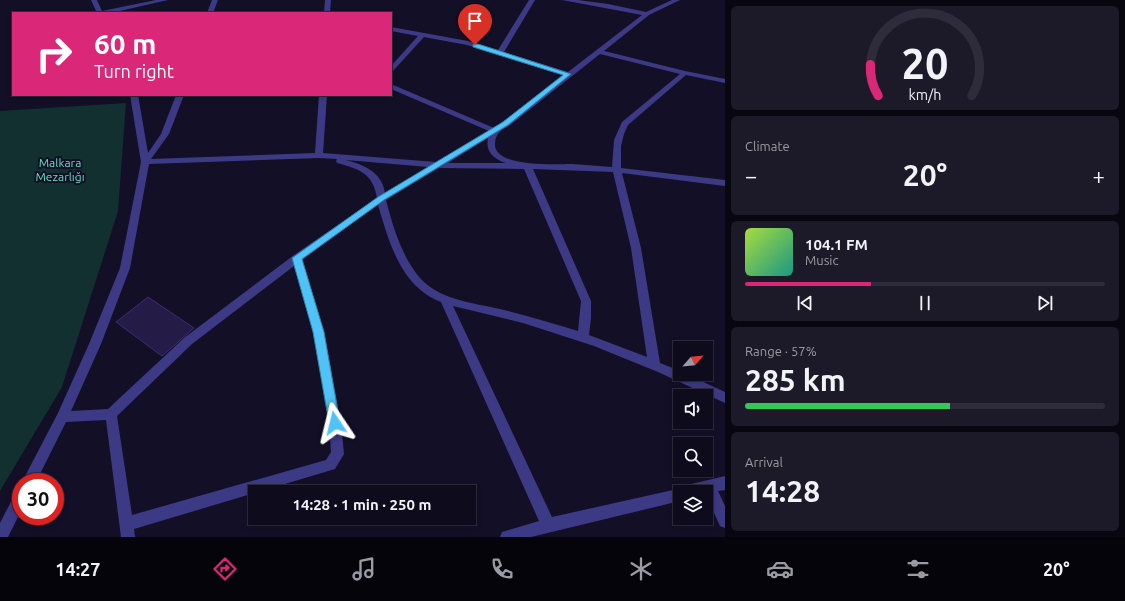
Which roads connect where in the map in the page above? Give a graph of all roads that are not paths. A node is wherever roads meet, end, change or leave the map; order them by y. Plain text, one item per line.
1 (94, 0) edge
2 (165, 0) edge
3 (214, 0) edge
4 (328, 0) edge
5 (532, 0) edge
6 (565, 0) edge
7 (672, 1) edge
8 (100, 12) edge
9 (106, 12) edge
10 (210, 12) edge
11 (327, 12) edge
12 (647, 14) junction
13 (392, 29) edge
14 (423, 34) junction
15 (598, 50) junction
16 (500, 53) junction
17 (392, 69) edge
18 (685, 73) junction
19 (568, 74) junction
20 (725, 82) edge
21 (392, 86) edge
22 (134, 96) edge
23 (180, 96) edge
24 (323, 96) edge
25 (495, 131) junction
26 (319, 155) junction
27 (145, 162) junction
28 (436, 165) junction
29 (527, 166) junction
30 (617, 170) junction
31 (725, 183) edge
32 (381, 198) junction
33 (297, 258) junction
34 (445, 300) junction
35 (584, 337) junction
36 (654, 364) junction
37 (725, 398) edge
38 (111, 414) junction
39 (62, 417) junction
40 (34, 473) edge
41 (725, 483) edge
42 (713, 486) edge
43 (673, 496) edge
44 (713, 496) edge
45 (12, 514) edge
46 (725, 521) edge
47 (548, 526) junction
48 (127, 531) edge
49 (0, 537) edge
50 (507, 537) edge

1 - 8 street
2 - 9 street
3 - 10 street
4 - 11 street
5 - 16 street
6 - 12 street
7 - 12 street
12 - 15 street
13 - 14 street
14 - 16 street
14 - 17 street
15 - 18 street
15 - 19 street
16 - 19 street
18 - 20 street
18 - 30 street
19 - 25 street
21 - 25 street
22 - 27 street
23 - 27 street
24 - 26 street
25 - 28 street
25 - 29 street
26 - 27 street
26 - 28 street
26 - 32 street
27 - 39 street
28 - 29 street
28 - 32 street
29 - 30 street
29 - 35 street
30 - 31 street
30 - 36 street
32 - 33 street
32 - 34 street
33 - 38 street
33 - 48 street
34 - 35 street
34 - 47 street
35 - 36 street
36 - 37 street
38 - 39 street
38 - 48 street
39 - 40 street
41 - 42 street
43 - 47 street
44 - 46 street
45 - 49 street
47 - 50 street

